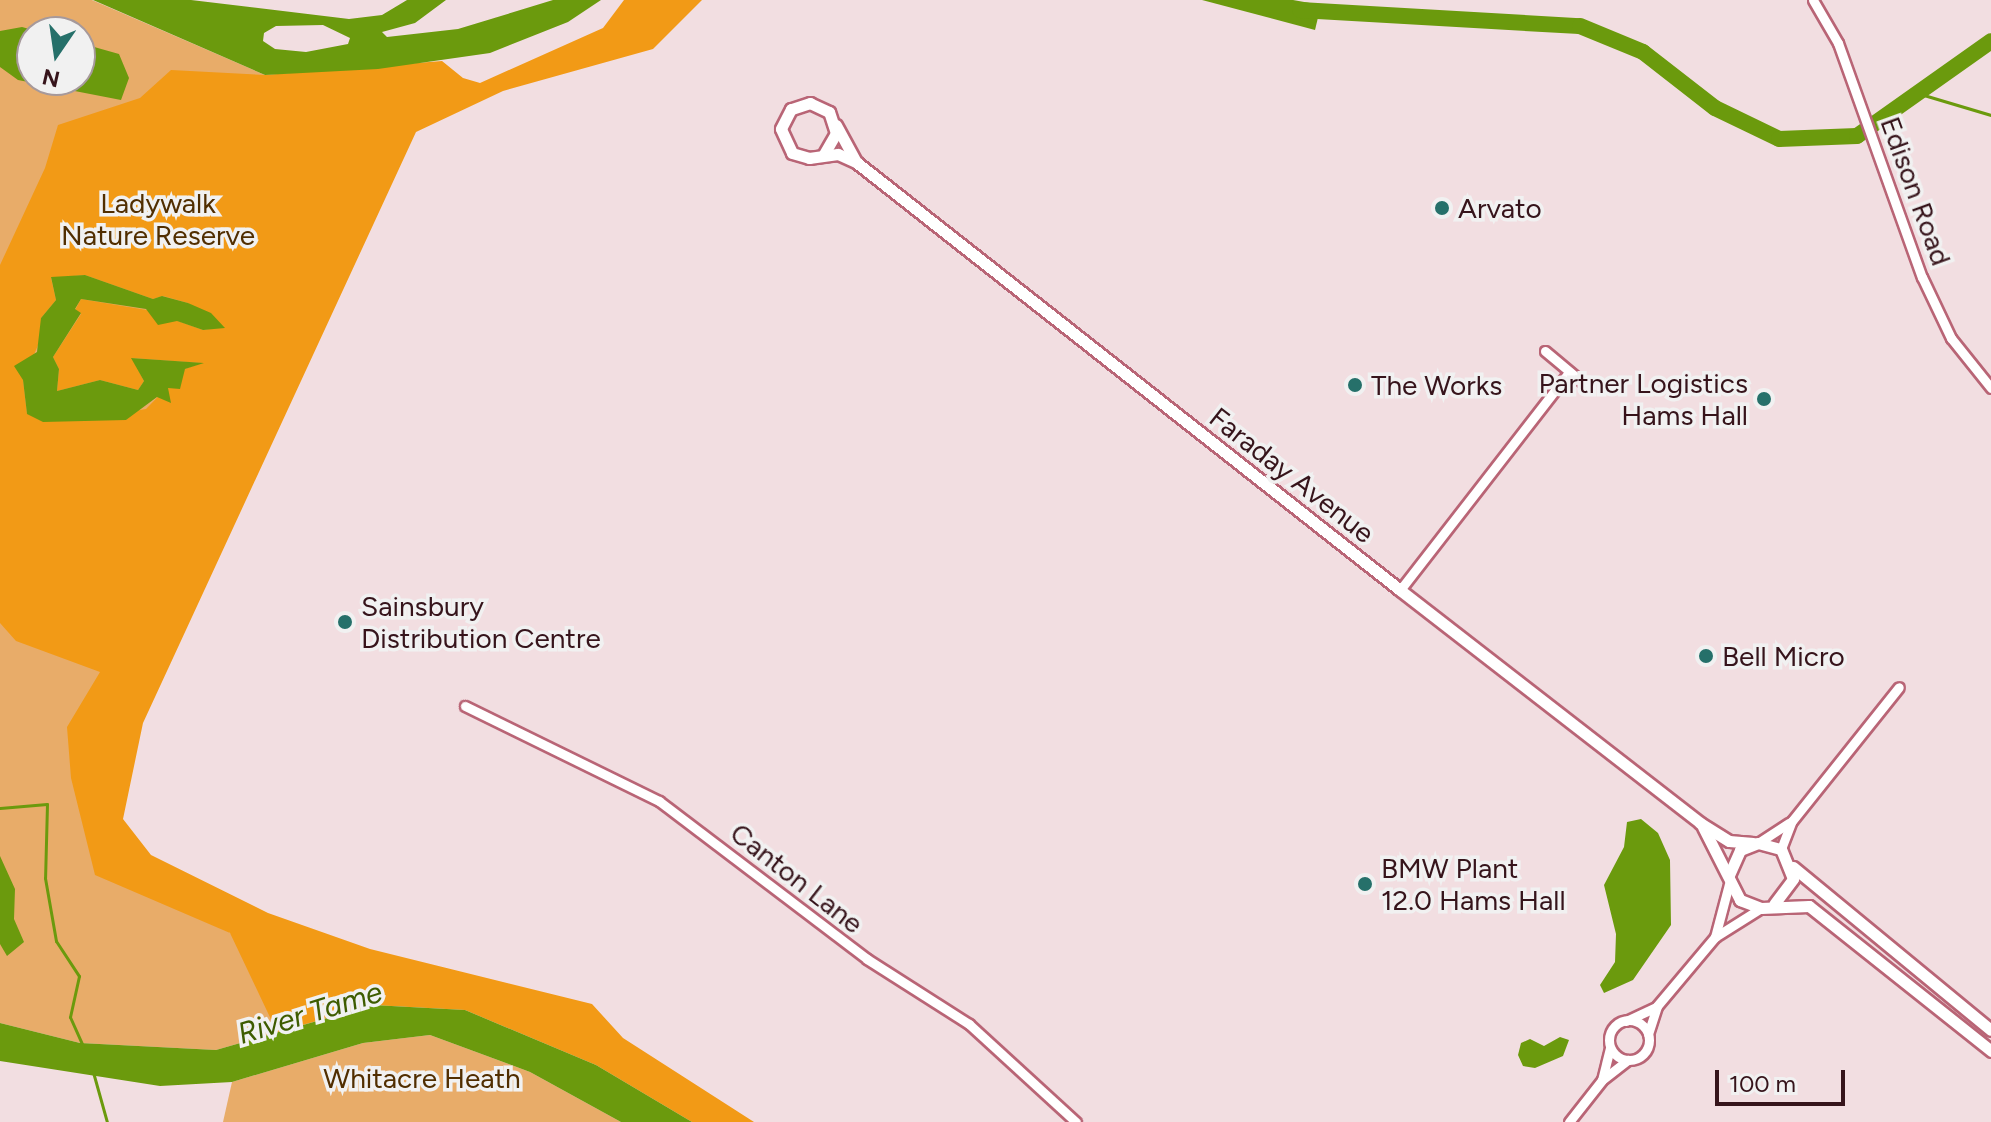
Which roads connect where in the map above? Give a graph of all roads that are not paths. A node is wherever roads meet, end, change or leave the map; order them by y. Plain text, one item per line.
1 (1813, 0) edge
2 (836, 125) junction
3 (824, 154) junction
4 (856, 162) junction
5 (1545, 351) dead end
6 (1569, 372) junction
7 (1588, 387) dead end
8 (1991, 388) edge
9 (1400, 590) junction
10 (1899, 687) dead end
11 (465, 706) dead end
12 (1792, 821) junction
13 (1700, 823) junction
14 (1756, 843) junction
15 (1781, 849) junction
16 (1793, 867) junction
17 (1729, 882) junction
18 (1767, 907) junction
19 (1715, 937) junction
20 (1657, 1006) junction
21 (1626, 1021) junction
22 (1991, 1030) edge
23 (1648, 1034) junction
24 (1610, 1049) junction
25 (1991, 1051) edge
26 (1628, 1060) junction
27 (1602, 1080) junction
28 (1076, 1122) edge
29 (1569, 1122) edge

1 - 8 street, Edison Road
2 - 3 street
2 - 3 street
2 - 4 street, Faraday Avenue
3 - 4 street, Faraday Avenue
4 - 9 street, Faraday Avenue
5 - 6 street
6 - 7 street
6 - 9 street
9 - 13 street, Faraday Avenue
10 - 12 street
11 - 28 street, Canton Lane
12 - 14 street
12 - 15 street
13 - 14 street, Faraday Avenue
13 - 17 street, Faraday Avenue
14 - 15 street
14 - 17 street
15 - 16 street
16 - 18 street
16 - 22 street
17 - 18 street
17 - 19 street
18 - 19 street
18 - 25 street
19 - 20 street
20 - 21 street
20 - 23 street
21 - 23 street
21 - 24 street
23 - 26 street
24 - 26 street
24 - 27 street
26 - 27 street
27 - 29 street

